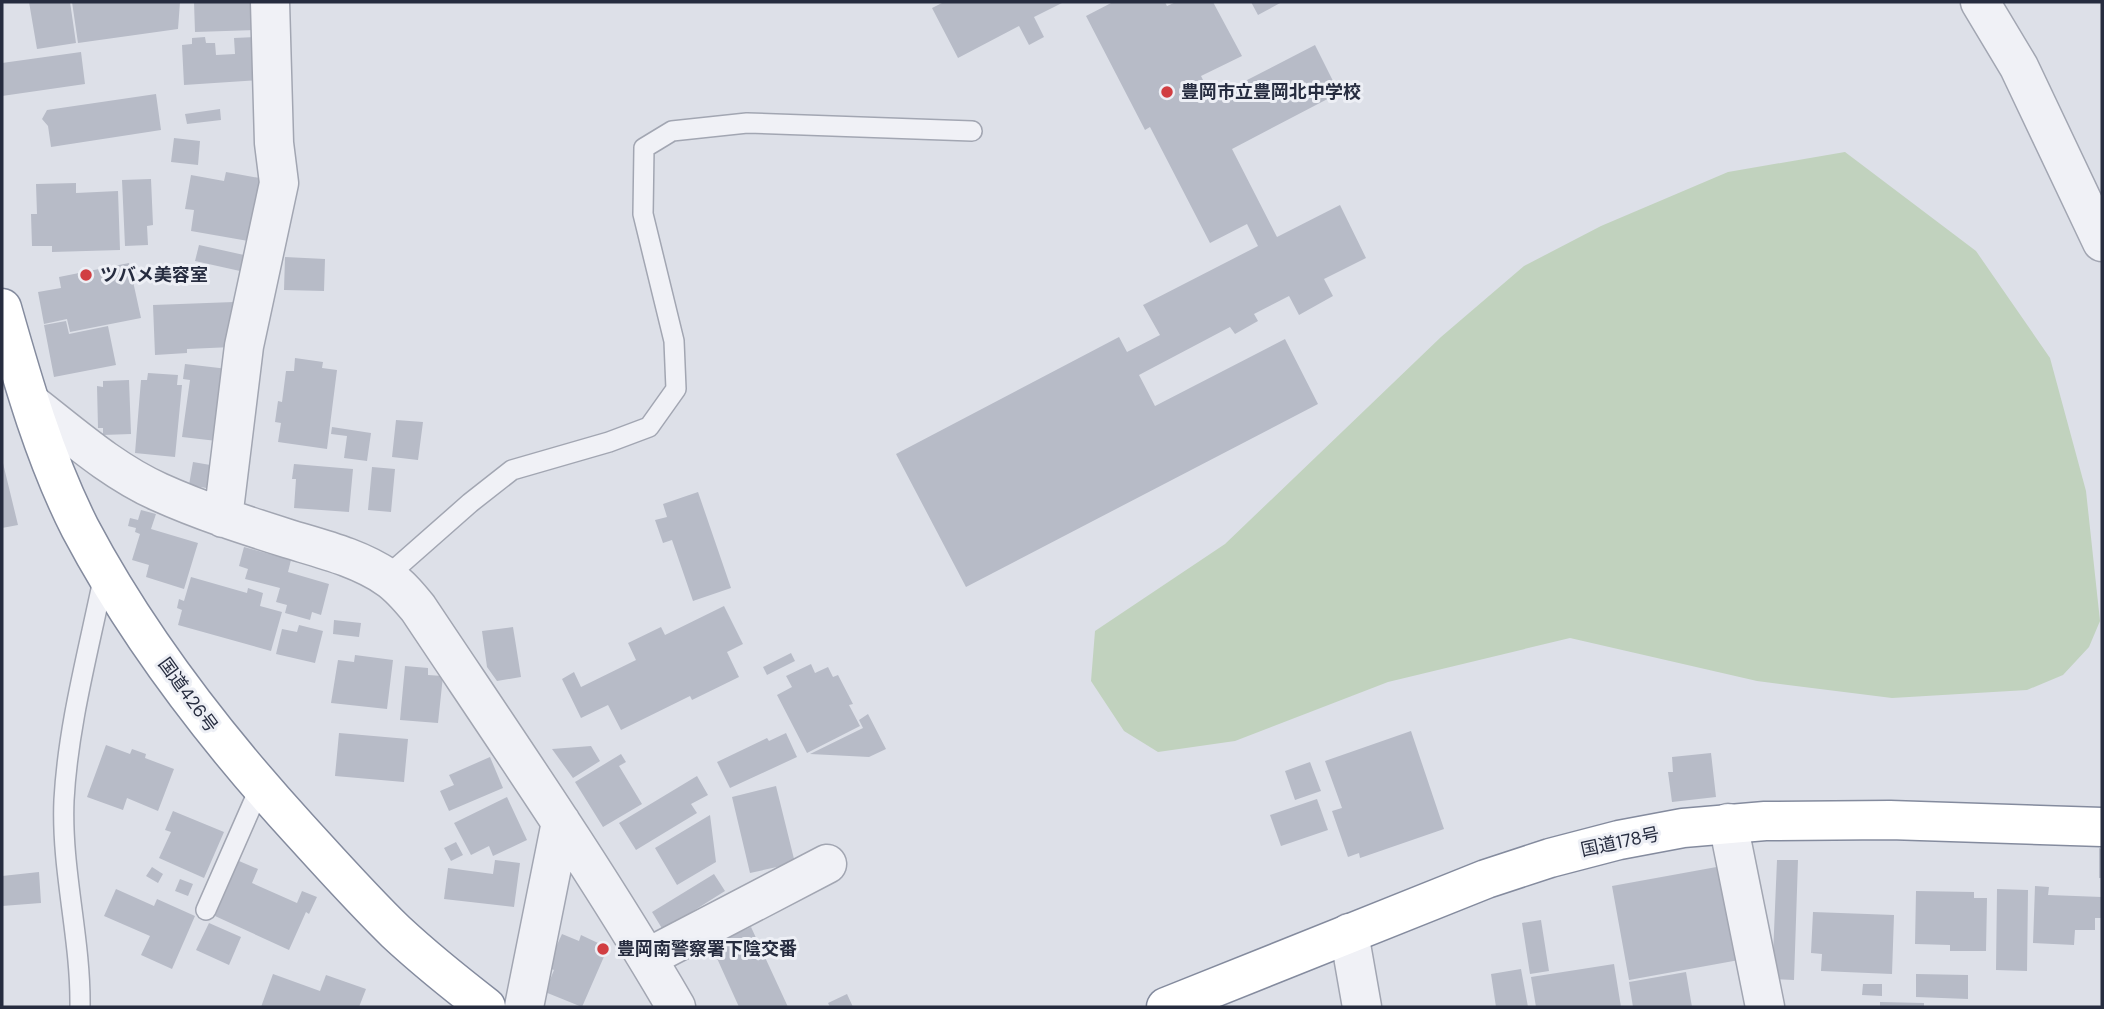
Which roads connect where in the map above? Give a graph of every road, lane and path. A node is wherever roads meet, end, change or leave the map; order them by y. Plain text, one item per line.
1 (270, 2) edge
2 (1980, 2) edge
3 (972, 131) dead end
4 (2102, 242) edge
5 (2, 308) edge
6 (32, 404) junction
7 (223, 518) junction
8 (105, 572) junction
9 (386, 577) junction
10 (260, 787) junction
11 (561, 822) junction
12 (1728, 823) junction
13 (2102, 827) edge
14 (827, 864) dead end
15 (206, 910) dead end
16 (1349, 933) junction
17 (647, 958) junction
18 (80, 1007) edge
19 (485, 1007) edge
20 (524, 1007) edge
21 (676, 1007) edge
22 (1166, 1007) edge
23 (1362, 1007) edge
24 (1765, 1007) edge

1 - 7 street
2 - 4 street
3 - 9 lane
5 - 6 highway, 国道426号
6 - 7 street
6 - 8 highway, 国道426号
7 - 9 street
8 - 10 highway, 国道426号
8 - 18 lane
9 - 11 street
10 - 15 lane
10 - 19 highway, 国道426号
11 - 17 street
11 - 20 street
12 - 13 highway, 国道178号
12 - 16 highway, 国道178号
12 - 24 street
14 - 17 street
16 - 22 highway, 国道178号
16 - 23 street
17 - 21 street

